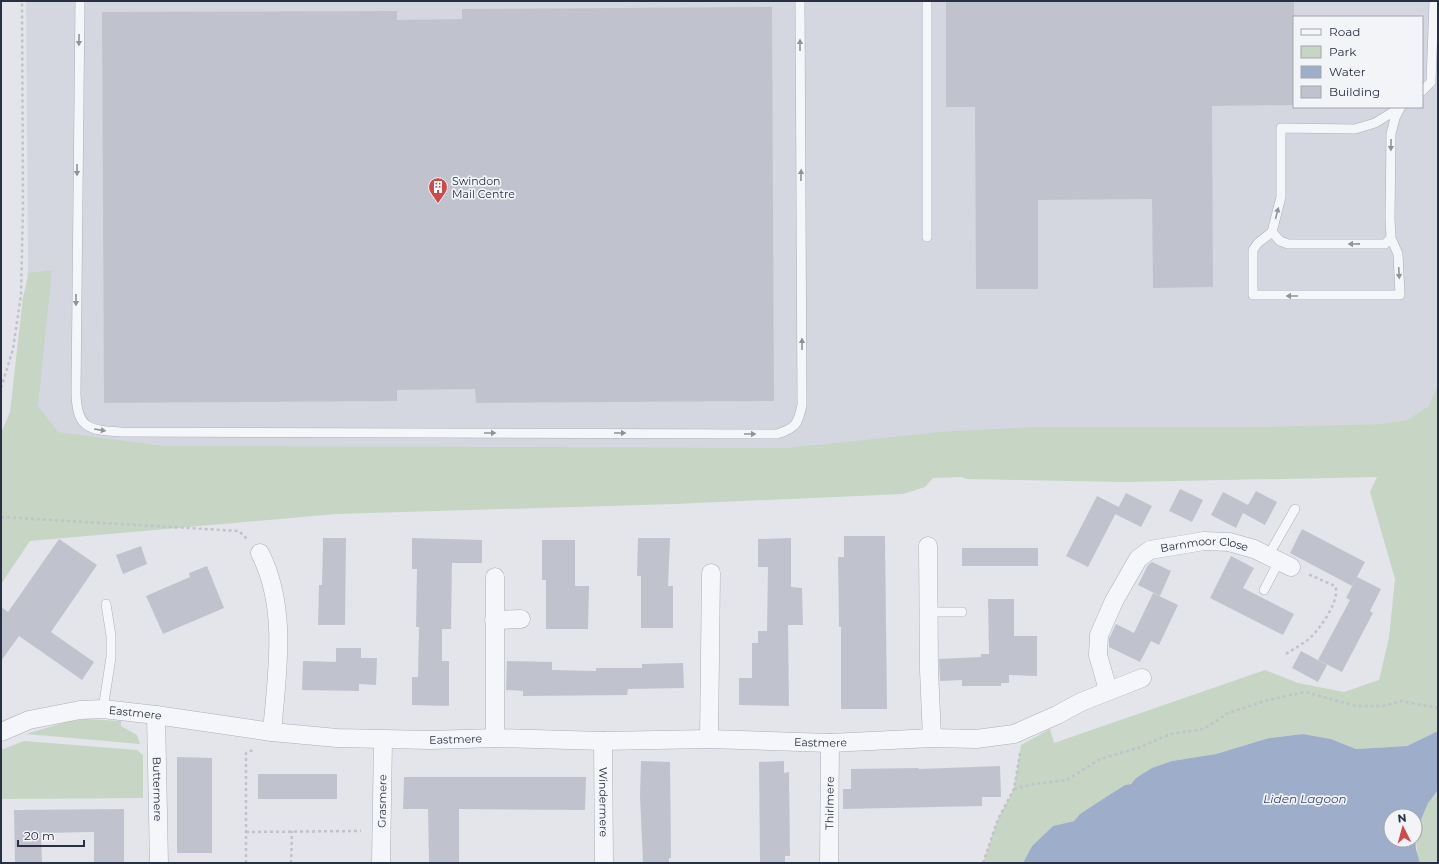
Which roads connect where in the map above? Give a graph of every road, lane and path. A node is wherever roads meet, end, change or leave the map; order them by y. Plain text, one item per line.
1 (22, 1) edge
2 (80, 1) edge
3 (800, 1) edge
4 (927, 1) edge
5 (1434, 1) edge
6 (1423, 91) edge
7 (1399, 108) edge
8 (1400, 108) edge
9 (1272, 232) junction
10 (927, 237) dead end
11 (1391, 238) junction
12 (1, 388) edge
13 (1294, 509) dead end
14 (1, 517) edge
15 (928, 546) dead end
16 (260, 553) joint
17 (1279, 561) junction
18 (711, 573) dead end
19 (494, 577) dead end
20 (1264, 590) dead end
21 (106, 604) dead end
22 (928, 612) junction
23 (962, 612) dead end
24 (521, 619) dead end
25 (494, 620) junction
26 (1286, 654) dead end
27 (1142, 678) dead end
28 (1108, 690) junction
29 (1438, 708) edge
30 (103, 709) junction
31 (156, 715) junction
32 (1, 732) edge
33 (272, 732) junction
34 (1014, 734) junction
35 (495, 738) junction
36 (932, 738) junction
37 (709, 739) junction
38 (383, 740) junction
39 (603, 741) junction
40 (830, 743) junction
41 (1014, 789) junction
42 (381, 830) junction
43 (292, 831) junction
44 (246, 832) junction
45 (159, 863) edge
46 (246, 863) edge
47 (291, 863) edge
48 (381, 863) edge
49 (604, 863) edge
50 (829, 863) edge
51 (983, 863) edge

1 - 12 path
2 -> 3 lane
4 - 10 lane
5 - 6 lane
9 -> 7 lane
8 -> 11 lane
11 -> 9 lane
11 -> 9 lane
13 - 17 lane
14 - 16 path
15 - 22 street
16 - 33 street
17 - 20 lane
17 - 26 path
17 - 28 street, Barnmoor Close
18 - 37 street
19 - 25 street, Eastmere
21 - 30 lane
22 - 23 lane
22 - 36 street
24 - 25 street
25 - 35 street, Eastmere
27 - 28 street, Eastmere
28 - 34 street, Eastmere
29 - 41 path
30 - 31 street, Eastmere
30 - 32 street, Eastmere
31 - 33 street, Eastmere
31 - 45 street, Buttermere
33 - 38 street, Eastmere
33 - 44 path
34 - 36 street, Eastmere
34 - 41 path
35 - 38 street, Eastmere
35 - 39 street, Eastmere
36 - 40 street, Eastmere
37 - 39 street, Eastmere
37 - 40 street, Eastmere
38 - 42 street, Grasmere
39 - 49 street, Windermere
40 - 50 street, Thirlmere
41 - 51 path
42 - 43 path
42 - 48 street, Grasmere
43 - 44 path
43 - 47 path
44 - 46 path

